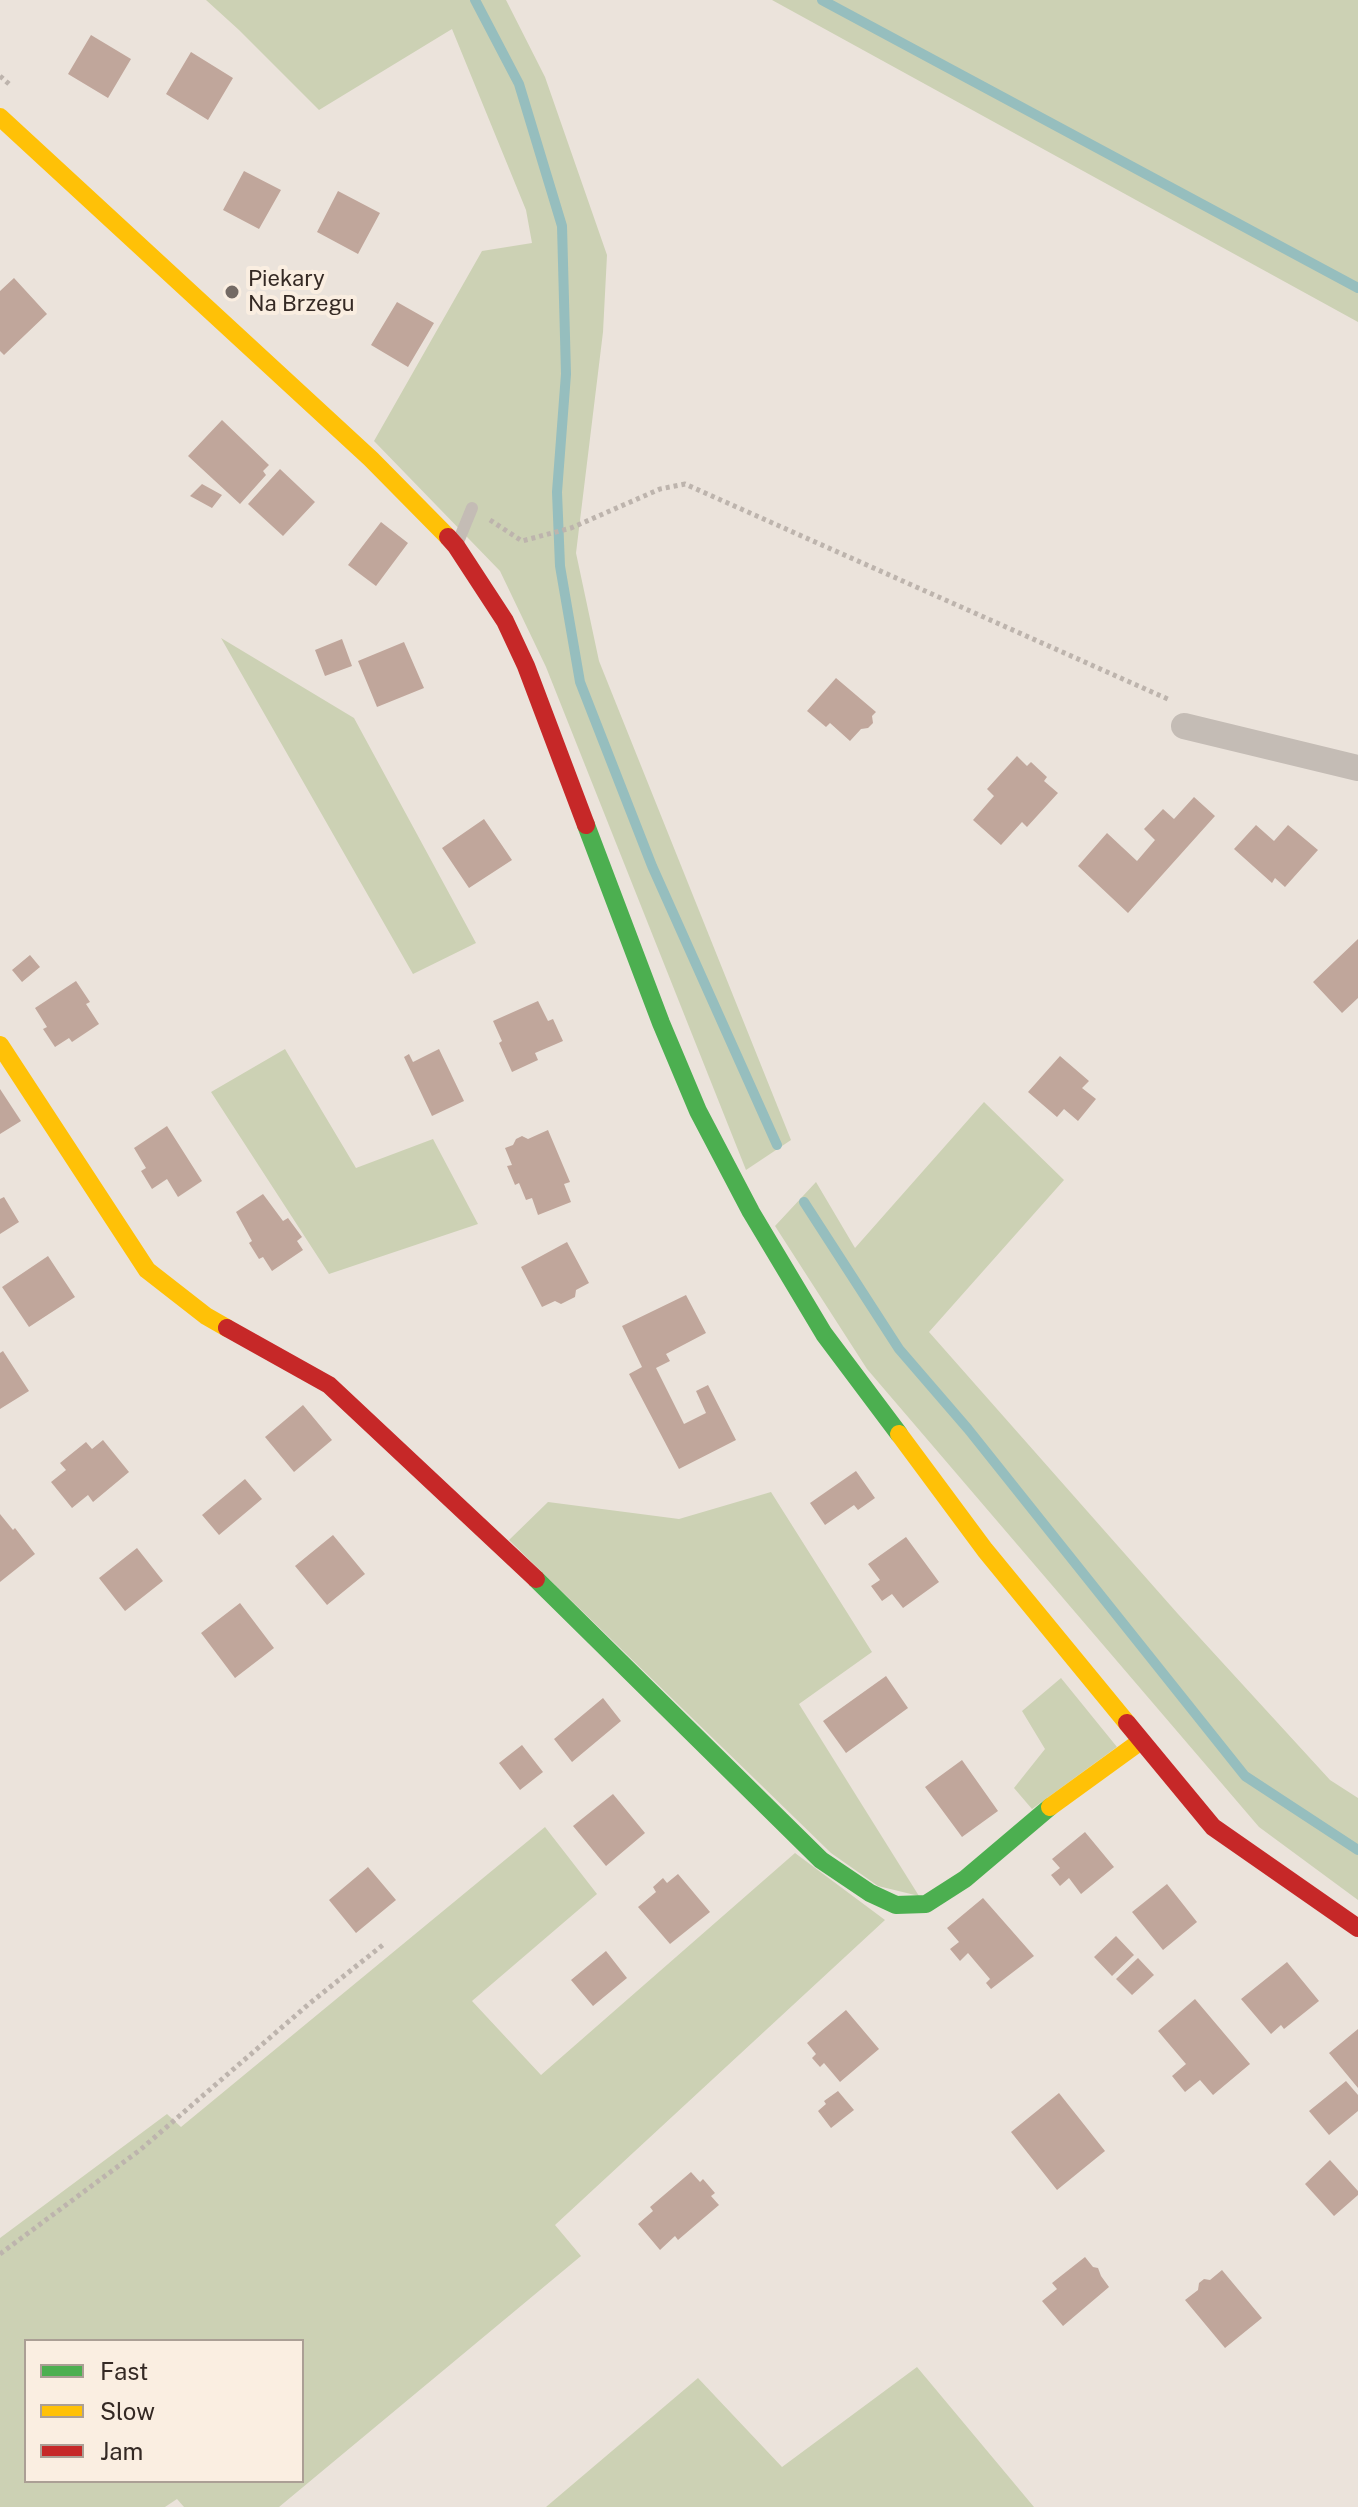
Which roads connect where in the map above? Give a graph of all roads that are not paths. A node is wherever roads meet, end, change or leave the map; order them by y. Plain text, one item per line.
1 (0, 117) edge
2 (472, 508) road end
3 (456, 546) junction
4 (1191, 728) road end
5 (1358, 768) edge
6 (0, 1045) edge
7 (1141, 1741) junction
8 (1358, 1928) edge

1 - 3 street
2 - 3 lane
3 - 7 street
4 - 5 street
6 - 7 street
7 - 8 street

